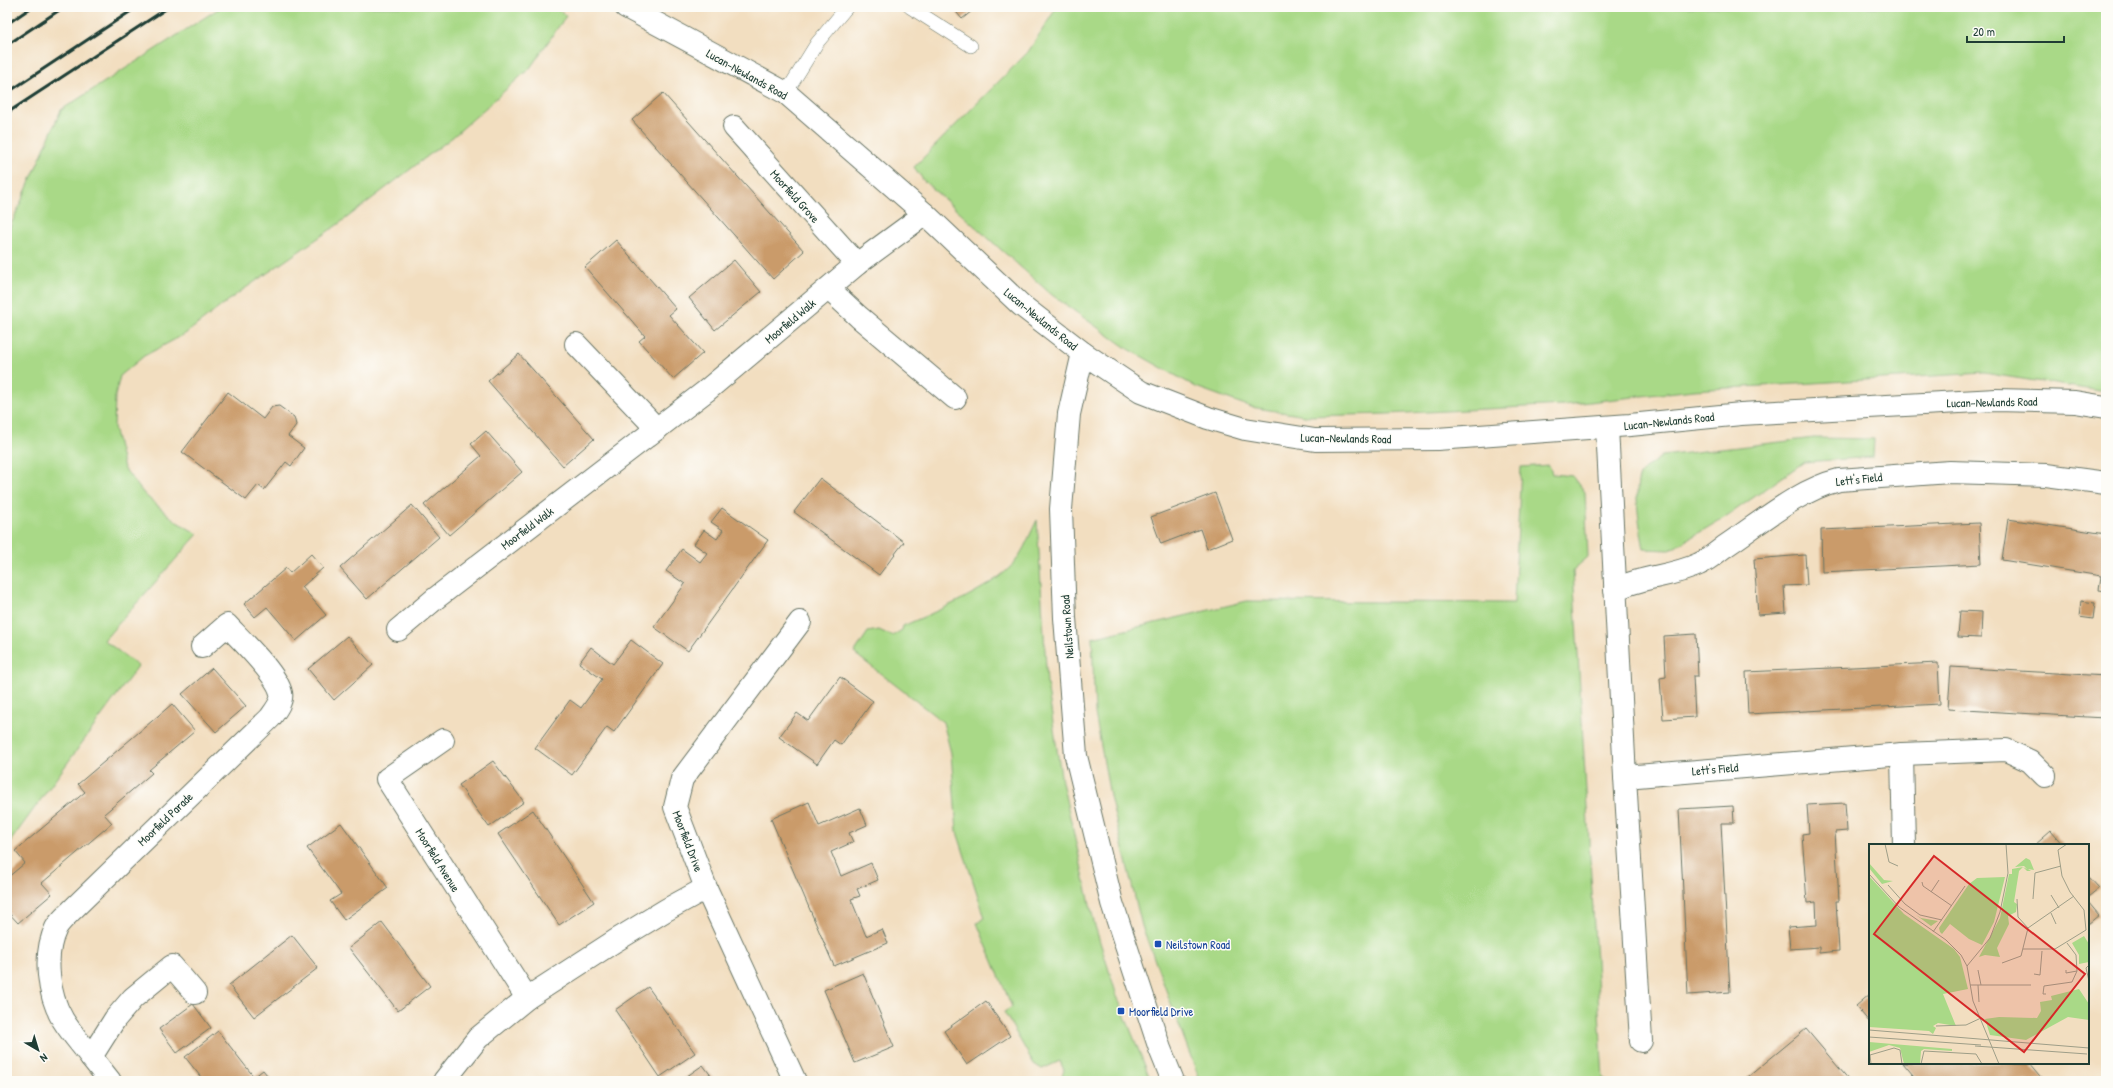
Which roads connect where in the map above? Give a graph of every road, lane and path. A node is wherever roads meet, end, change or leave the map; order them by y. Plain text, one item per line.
1 (626, 7) edge
2 (848, 7) edge
3 (910, 7) edge
4 (971, 46) dead end
5 (786, 93) junction
6 (734, 128) dead end
7 (925, 214) junction
8 (857, 264) junction
9 (829, 289) junction
10 (576, 344) dead end
11 (1083, 353) junction
12 (955, 398) dead end
13 (2106, 407) edge
14 (1607, 427) junction
15 (657, 429) junction
16 (2106, 483) edge
17 (1615, 590) junction
18 (800, 622) dead end
19 (398, 630) dead end
20 (202, 647) dead end
21 (443, 740) dead end
22 (1902, 754) junction
23 (2045, 776) dead end
24 (1625, 777) junction
25 (1904, 844) edge
26 (706, 888) junction
27 (195, 993) dead end
28 (526, 998) junction
29 (1641, 1041) dead end
30 (91, 1057) junction
31 (110, 1081) edge
32 (444, 1081) edge
33 (795, 1081) edge
34 (1173, 1081) edge

1 - 5 street, Lucan-Newlands Road
2 - 5 lane
3 - 4 lane
5 - 7 street, Lucan-Newlands Road
6 - 8 street, Moorfield Grove
7 - 8 street, Moorfield Walk
7 - 11 street, Lucan-Newlands Road
8 - 9 street, Moorfield Walk
9 - 12 street
9 - 15 street, Moorfield Walk
10 - 15 street
11 - 14 street, Lucan-Newlands Road
11 - 34 street, Neilstown Road
13 - 14 street, Lucan-Newlands Road
14 - 17 street
15 - 19 street, Moorfield Walk
16 - 17 street, Lett's Field
17 - 24 street
18 - 26 street, Moorfield Drive
20 - 30 street, Moorfield Parade
21 - 28 street, Moorfield Avenue
22 - 23 street, Lett's Field
22 - 24 street, Lett's Field
22 - 25 street
24 - 29 street
26 - 28 street
26 - 33 street, Moorfield Drive
27 - 30 street
28 - 32 street
30 - 31 street

